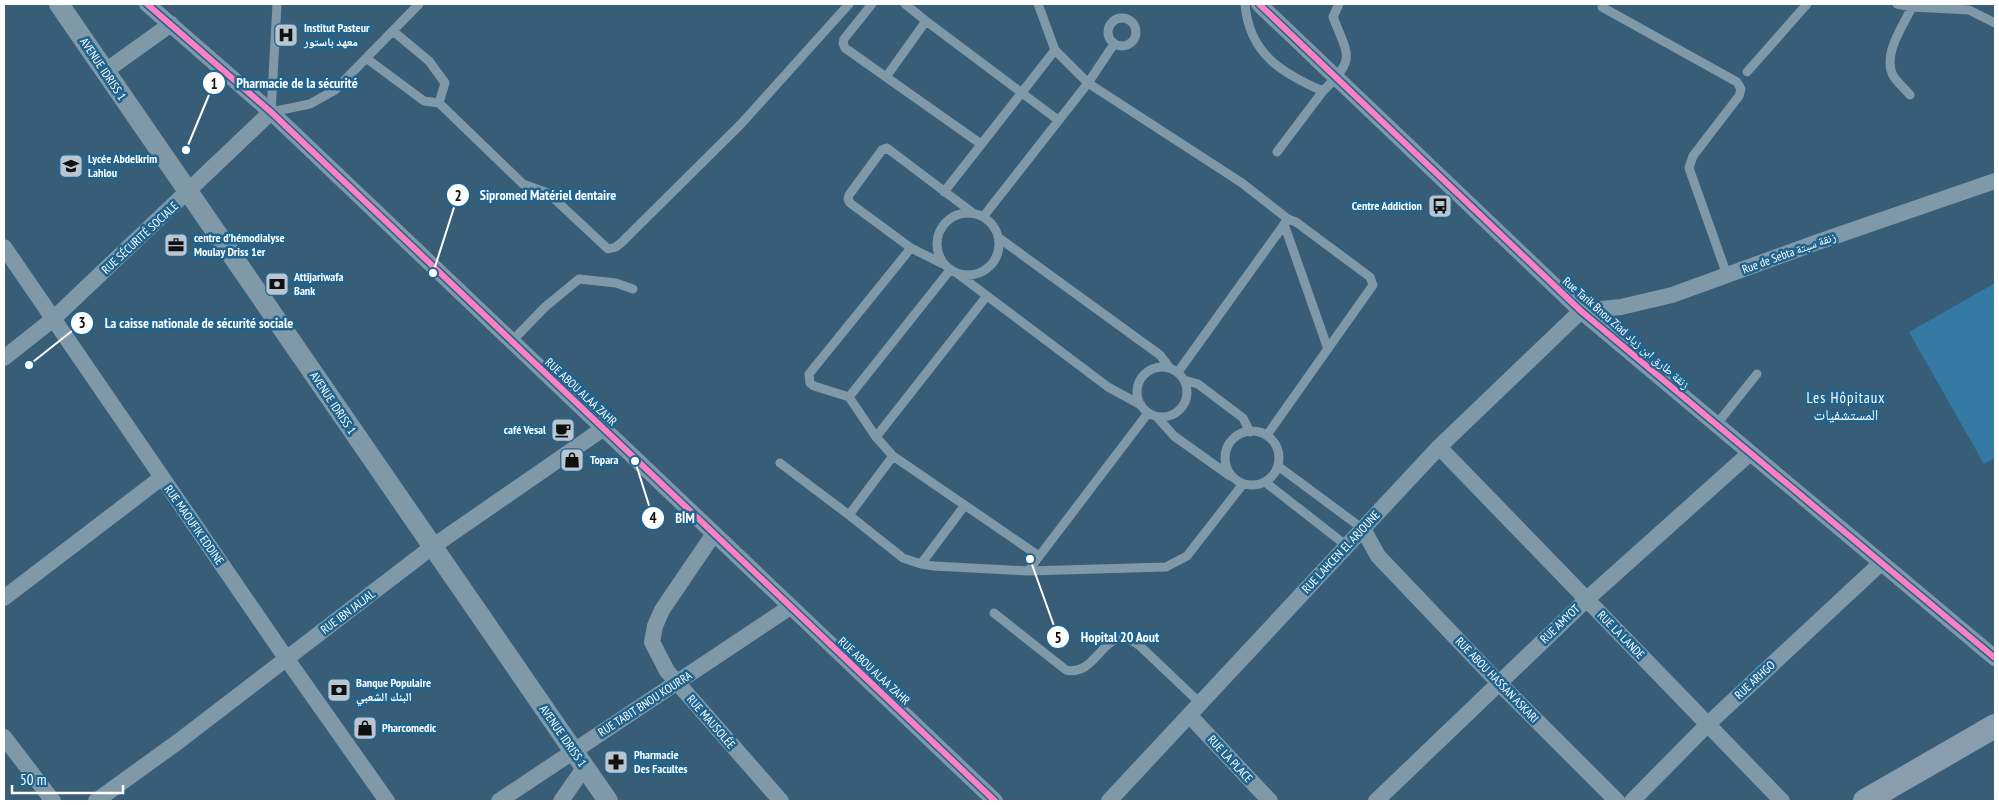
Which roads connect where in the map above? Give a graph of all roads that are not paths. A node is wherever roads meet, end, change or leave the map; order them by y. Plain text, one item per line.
1 (59, 4) edge
2 (147, 4) edge
3 (277, 4) edge
4 (419, 4) edge
5 (849, 4) edge
6 (872, 4) edge
7 (905, 4) edge
8 (1038, 4) edge
9 (1245, 4) edge
10 (1259, 4) edge
11 (1339, 4) edge
12 (1807, 4) edge
13 (1897, 4) edge
14 (1602, 7) dead end
15 (1912, 7) junction
16 (926, 21) junction
17 (171, 24) junction
18 (1995, 24) edge
19 (393, 30) junction
20 (1114, 44) dead end
21 (1055, 50) junction
22 (366, 58) junction
23 (104, 72) junction
24 (1747, 72) dead end
25 (886, 77) junction
26 (1336, 78) junction
27 (1088, 83) junction
28 (1323, 91) junction
29 (1023, 93) junction
30 (1910, 95) dead end
31 (439, 103) junction
32 (271, 112) junction
33 (1058, 120) junction
34 (981, 144) junction
35 (1277, 152) dead end
36 (1995, 181) edge
37 (944, 192) junction
38 (189, 193) junction
39 (973, 214) junction
40 (983, 217) junction
41 (1286, 221) junction
42 (999, 238) junction
43 (4, 248) edge
44 (911, 248) junction
45 (950, 269) junction
46 (1727, 275) junction
47 (633, 289) dead end
48 (986, 297) junction
49 (1581, 311) junction
50 (52, 320) junction
51 (511, 342) junction
52 (1328, 349) junction
53 (4, 358) edge
54 (1169, 367) junction
55 (1757, 374) dead end
56 (1181, 376) junction
57 (849, 397) junction
58 (1141, 405) junction
59 (1152, 415) junction
60 (1716, 425) junction
61 (604, 428) junction
62 (1250, 432) junction
63 (1267, 436) junction
64 (876, 437) junction
65 (1439, 446) junction
66 (1750, 453) junction
67 (893, 456) junction
68 (780, 463) dead end
69 (1278, 466) junction
70 (161, 478) junction
71 (1239, 481) junction
72 (1266, 482) junction
73 (965, 505) junction
74 (849, 515) junction
75 (1363, 529) junction
76 (714, 535) junction
77 (1348, 546) junction
78 (432, 547) junction
79 (1039, 556) junction
80 (1378, 556) junction
81 (1881, 562) junction
82 (921, 564) junction
83 (1028, 571) junction
84 (4, 598) edge
85 (1586, 599) junction
86 (790, 607) junction
87 (994, 613) dead end
88 (1994, 656) edge
89 (286, 658) junction
90 (678, 683) junction
91 (1499, 683) junction
92 (1196, 710) junction
93 (1708, 724) junction
94 (1995, 726) edge
95 (4, 737) edge
96 (573, 751) junction
97 (584, 768) junction
98 (53, 801) edge
99 (96, 801) edge
100 (388, 801) edge
101 (499, 801) edge
102 (561, 801) edge
103 (608, 801) edge
104 (781, 801) edge
105 (995, 801) edge
106 (1109, 801) edge
107 (1270, 801) edge
108 (1376, 801) edge
109 (1617, 801) edge
110 (1632, 801) edge
111 (1782, 801) edge
112 (1864, 801) edge

1 - 23 street, AVENUE IDRISS 1
2 - 17 street, RUE ABOU ALAA ZAHR
3 - 32 lane
4 - 19 lane
5 - 31 lane
6 - 25 lane
7 - 16 lane
8 - 21 lane
9 - 28 lane
10 - 26 street, Rue Tarik Bnou Ziad زنقة طارق ابن زياد
11 - 26 lane
12 - 24 lane
13 - 15 lane
14 - 46 lane
15 - 18 lane
15 - 30 lane
16 - 25 lane
16 - 29 lane
17 - 23 street
17 - 32 street, RUE ABOU ALAA ZAHR
19 - 22 lane
19 - 31 lane
20 - 27 lane
21 - 27 lane
21 - 29 lane
22 - 31 lane
22 - 32 lane
23 - 38 street, AVENUE IDRISS 1
25 - 34 lane
26 - 28 lane
26 - 49 street, Rue Tarik Bnou Ziad زنقة طارق ابن زياد
27 - 33 lane
27 - 41 lane
28 - 35 lane
29 - 33 lane
29 - 34 lane
32 - 38 street, RUE SÉCURITÉ SOCIALE
32 - 51 street, RUE ABOU ALAA ZAHR
33 - 40 lane
34 - 37 lane
36 - 46 street, Rue de Sebta زنقة سبتة
37 - 39 lane
37 - 44 lane
38 - 50 street, RUE SÉCURITÉ SOCIALE
38 - 78 street, AVENUE IDRISS 1
39 - 40 lane
39 - 45 lane
40 - 42 lane
41 - 52 lane
41 - 52 lane
41 - 56 lane
42 - 45 lane
42 - 54 lane
43 - 50 street, RUE MAOUFIK EDDINE
44 - 45 lane
44 - 57 lane
45 - 48 lane
45 - 57 lane
46 - 49 street, Rue de Sebta زنقة سبتة
47 - 51 lane
48 - 58 lane
48 - 64 lane
49 - 60 street, Rue Tarik Bnou Ziad زنقة طارق ابن زياد
49 - 65 street, RUE LAHCEN EL ARJOUNE
50 - 53 street, RUE SÉCURITÉ SOCIALE
50 - 70 street, RUE MAOUFIK EDDINE
51 - 61 street, RUE ABOU ALAA ZAHR
52 - 63 lane
54 - 56 lane
54 - 58 lane
55 - 60 lane
56 - 59 lane
56 - 62 lane
57 - 64 lane
58 - 59 lane
59 - 71 lane
59 - 79 lane
60 - 66 street, Rue Tarik Bnou Ziad زنقة طارق ابن زياد
61 - 76 street, RUE ABOU ALAA ZAHR
61 - 78 street, RUE IBN JALJAL
62 - 63 lane
62 - 71 lane
63 - 69 lane
64 - 67 lane
65 - 75 street, RUE LAHCEN EL ARJOUNE
65 - 85 street, RUE LA LANDE
66 - 81 street, Rue Tarik Bnou Ziad زنقة طارق ابن زياد
66 - 85 street, RUE AMYOT
67 - 73 lane
67 - 74 lane
68 - 74 lane
69 - 72 lane
69 - 75 lane
70 - 84 street
70 - 89 street, RUE MAOUFIK EDDINE
71 - 72 lane
71 - 83 lane
72 - 77 lane
73 - 79 lane
73 - 82 lane
74 - 82 lane
75 - 77 street, RUE LAHCEN EL ARJOUNE
75 - 80 street, RUE ABOU HASSAN ASKARI
76 - 86 street, RUE ABOU ALAA ZAHR
76 - 90 street, RUE MAUSOLÉE
77 - 80 street, RUE ABOU HASSAN ASKARI
77 - 92 street, RUE LAHCEN EL ARJOUNE
78 - 89 street, RUE IBN JALJAL
78 - 96 street, AVENUE IDRISS 1
79 - 83 lane
80 - 91 street, RUE ABOU HASSAN ASKARI
81 - 88 street, Rue Tarik Bnou Ziad زنقة طارق ابن زياد
81 - 93 street, RUE ARHGO
82 - 83 lane
85 - 91 street, RUE AMYOT
85 - 93 street, RUE LA LANDE
86 - 90 street, RUE TABIT BNOU KOURRA
86 - 105 street, RUE ABOU ALAA ZAHR
87 - 92 lane
89 - 99 street, RUE IBN JALJAL
89 - 100 street, RUE MAOUFIK EDDINE
90 - 96 street, RUE TABIT BNOU KOURRA
90 - 104 street, RUE MAUSOLÉE
91 - 108 street, RUE AMYOT
91 - 109 street, RUE ABOU HASSAN ASKARI
92 - 106 street, RUE LAHCEN EL ARJOUNE
92 - 107 street, RUE LA PLACE
93 - 110 street, RUE ARHGO
93 - 111 street, RUE LA LANDE
94 - 112 main road
95 - 98 street
96 - 97 street, AVENUE IDRISS 1
96 - 101 street, RUE TABIT BNOU KOURRA
97 - 102 street
97 - 103 street, AVENUE IDRISS 1

